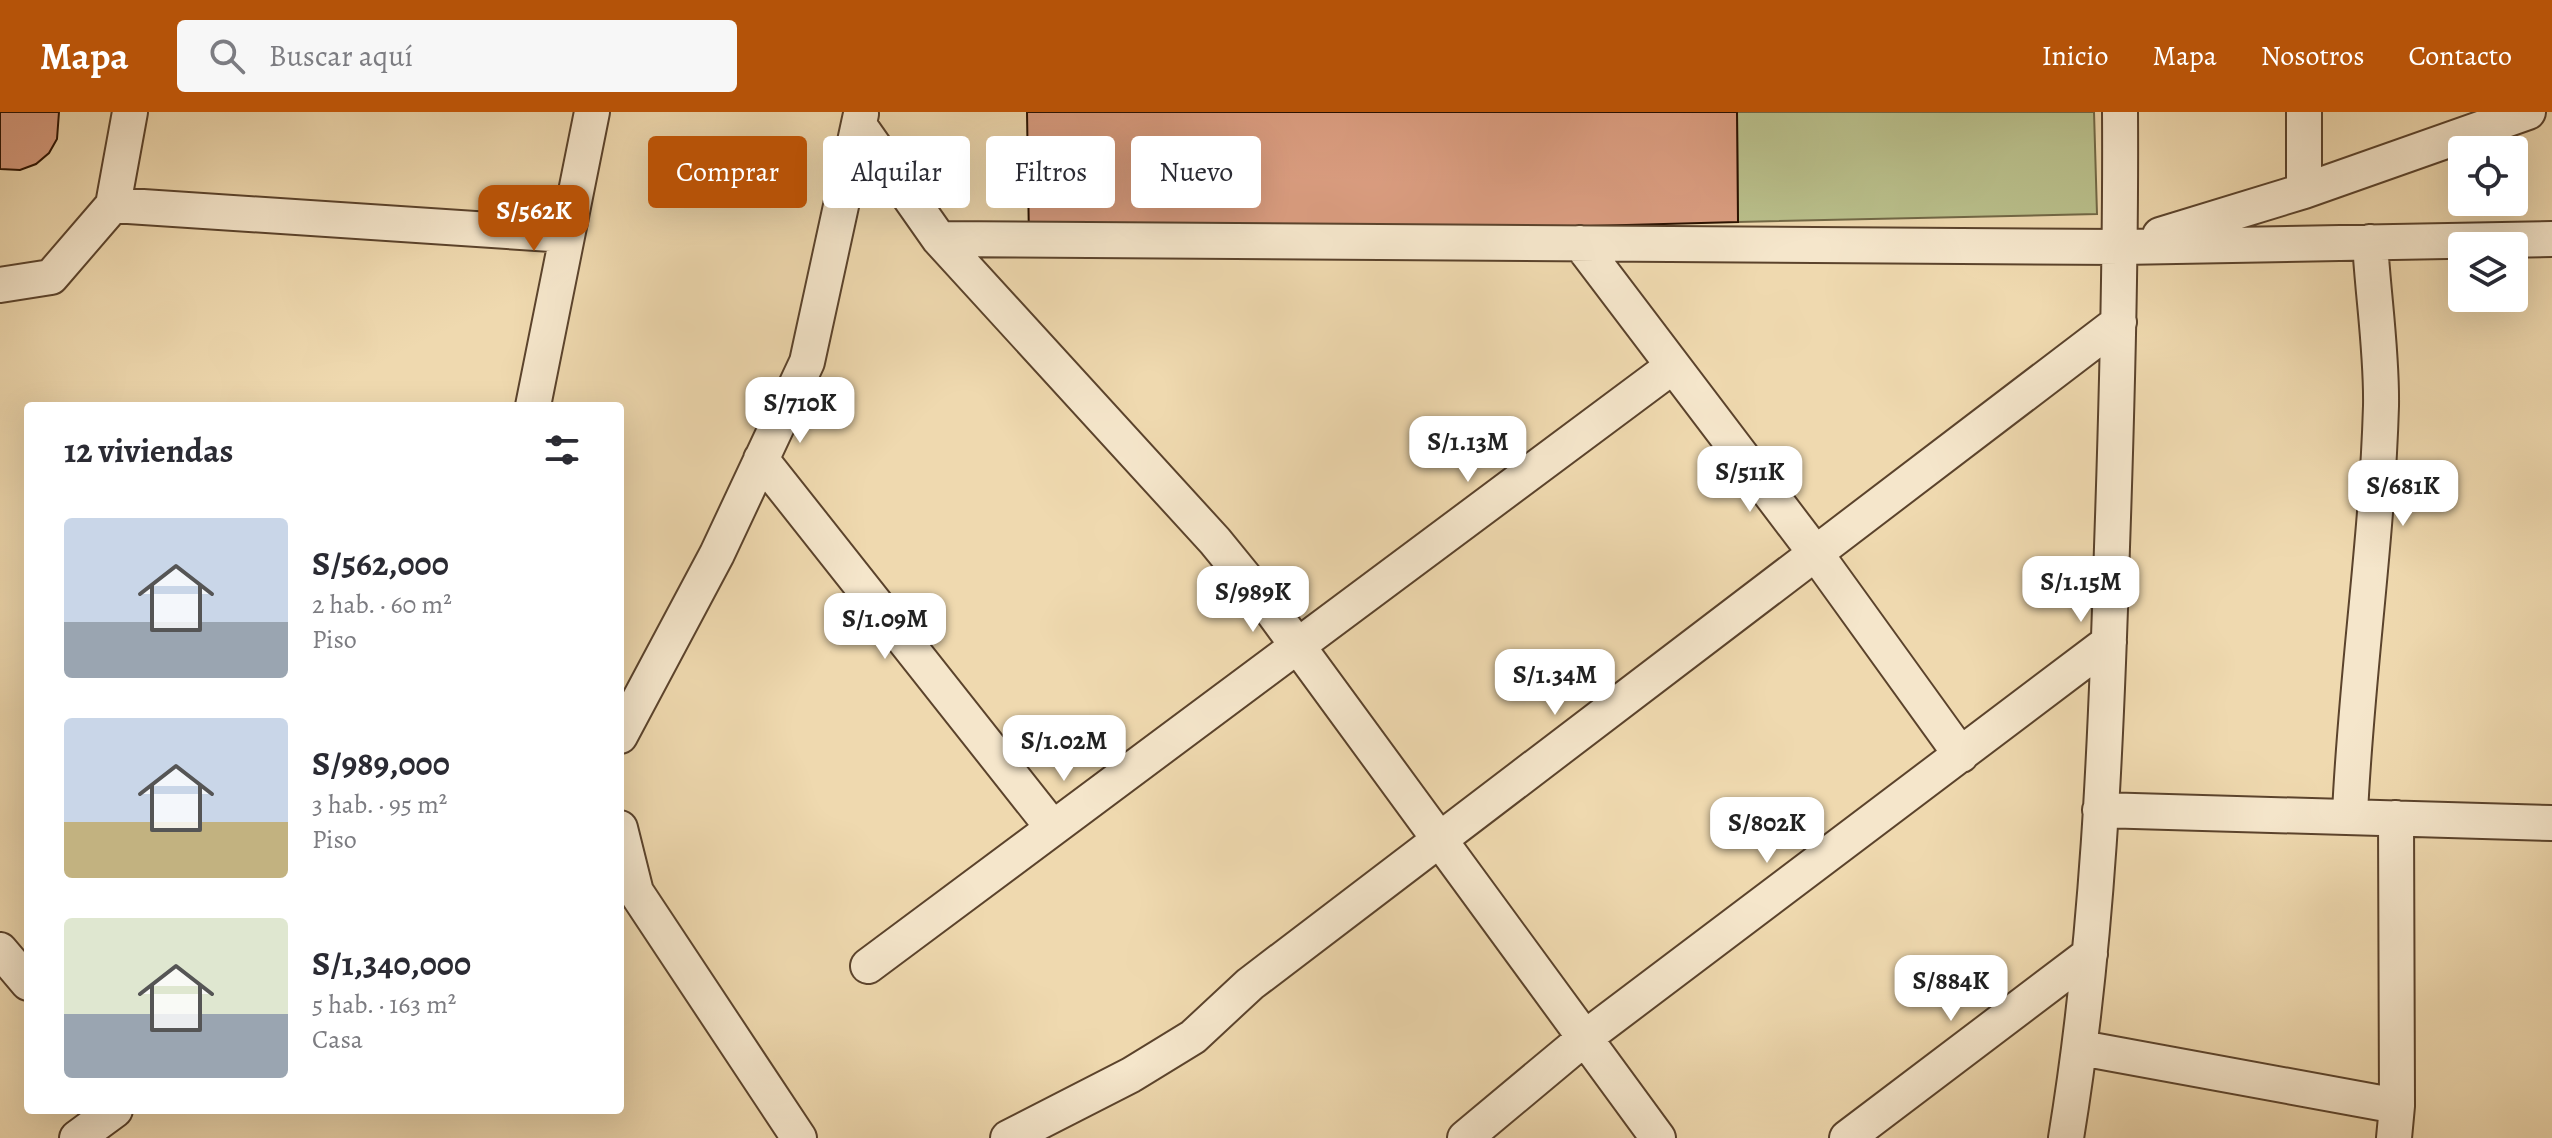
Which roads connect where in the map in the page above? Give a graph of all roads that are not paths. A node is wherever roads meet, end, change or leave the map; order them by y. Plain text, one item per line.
1 (130, 112) edge
2 (592, 112) edge
3 (2120, 112) edge
4 (2304, 112) edge
5 (2528, 112) edge
6 (860, 119) edge
7 (2304, 191) junction
8 (113, 205) junction
9 (567, 235) junction
10 (939, 239) junction
11 (2552, 239) edge
12 (2370, 242) junction
13 (1580, 243) junction
14 (2121, 247) junction
15 (0, 285) edge
16 (2119, 322) junction
17 (1673, 366) junction
18 (534, 402) edge
19 (761, 459) junction
20 (1816, 554) junction
21 (2109, 642) junction
22 (1295, 645) junction
23 (624, 728) edge
24 (1961, 755) junction
25 (2100, 810) junction
26 (2350, 814) junction
27 (2396, 818) junction
28 (2552, 823) edge
29 (1053, 828) junction
30 (1442, 840) junction
31 (624, 844) edge
32 (0, 950) edge
33 (2090, 954) junction
34 (868, 966) dead end
35 (24, 978) edge
36 (1586, 1037) junction
37 (2081, 1048) junction
38 (110, 1114) edge
39 (2396, 1122) edge
40 (77, 1138) edge
41 (799, 1138) edge
42 (1008, 1138) edge
43 (1465, 1138) edge
44 (1658, 1138) edge
45 (1847, 1138) edge
46 (2066, 1138) edge

1 - 8 street
2 - 9 street
3 - 14 street
4 - 7 street
5 - 7 street
6 - 10 street
6 - 19 street
7 - 14 street
8 - 9 street
8 - 15 street
9 - 18 street
10 - 13 street
10 - 22 street
11 - 12 street
12 - 14 street
12 - 26 street
13 - 14 street
13 - 17 street
14 - 16 street
16 - 20 street
16 - 21 street
17 - 20 street
17 - 22 street
19 - 23 street
19 - 29 street
20 - 24 street
20 - 30 street
21 - 24 street
21 - 25 street
22 - 29 street
22 - 30 street
24 - 36 street
25 - 26 street
25 - 33 street
26 - 27 street
27 - 28 street
27 - 39 street
29 - 34 street
30 - 36 street
30 - 42 street
31 - 41 street
32 - 35 street
33 - 37 street
33 - 45 street
36 - 43 street
36 - 44 street
37 - 39 street
37 - 46 street
38 - 40 street

